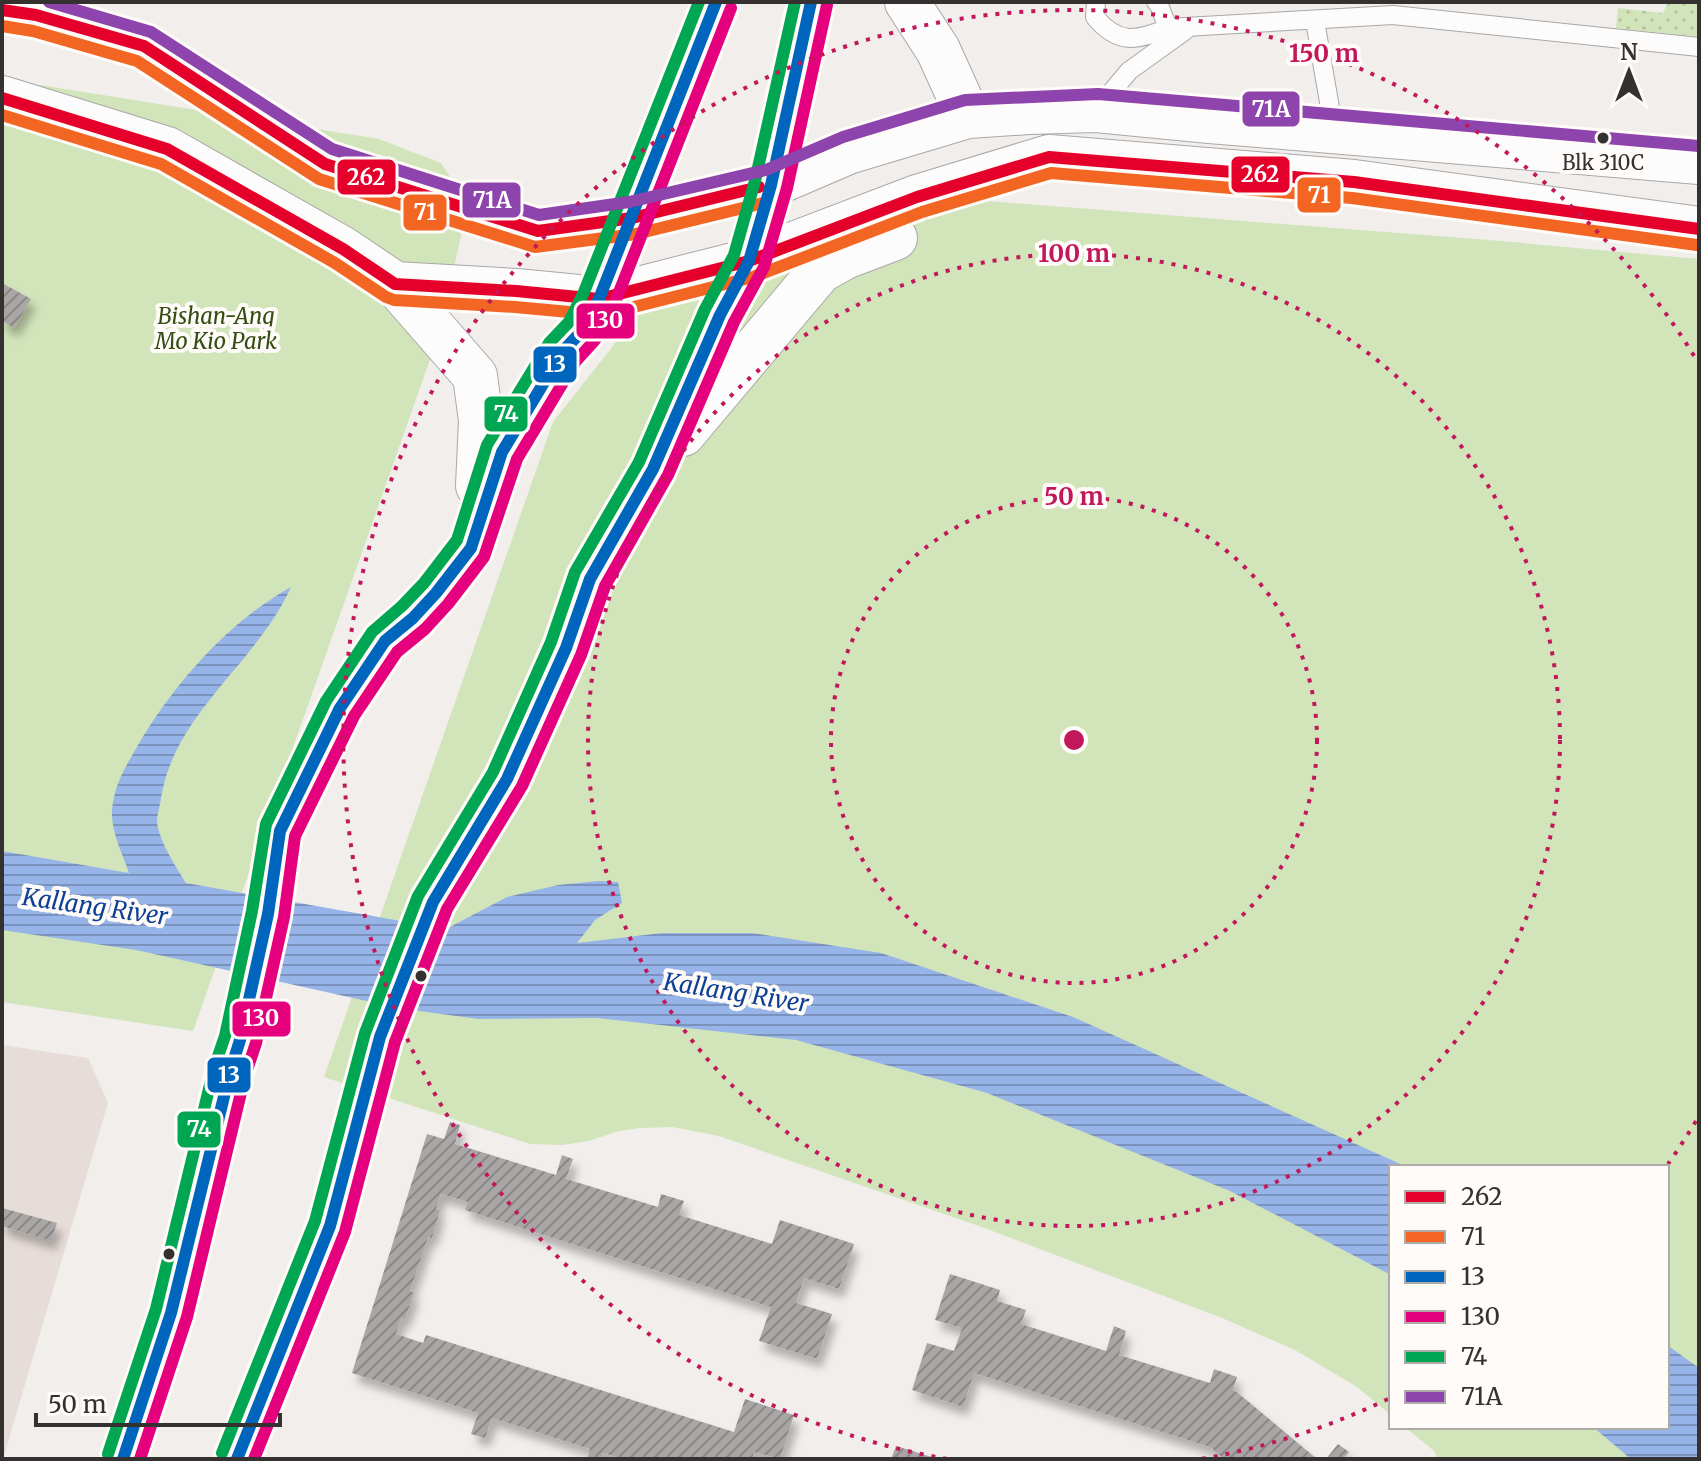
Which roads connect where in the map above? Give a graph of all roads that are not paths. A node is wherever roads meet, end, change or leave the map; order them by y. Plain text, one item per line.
1 (716, 2) edge
2 (811, 2) edge
3 (907, 2) edge
4 (1096, 2) edge
5 (1156, 2) edge
6 (1394, 9) edge
7 (2, 10) edge
8 (1315, 21) junction
9 (1168, 28) junction
10 (1188, 28) junction
11 (1699, 47) edge
12 (2, 98) edge
13 (1096, 110) junction
14 (968, 116) junction
15 (1334, 131) junction
16 (1049, 157) junction
17 (1699, 162) edge
18 (771, 185) junction
19 (632, 218) junction
20 (1699, 229) edge
21 (749, 261) junction
22 (395, 284) junction
23 (599, 299) junction
24 (653, 469) junction
25 (471, 548) junction
26 (123, 1459) edge
27 (237, 1459) edge

1 - 19 main road
2 - 18 main road
3 - 14 main road
4 - 9 lane
5 - 9 lane
6 - 8 lane
6 - 11 lane
7 - 19 main road
8 - 10 lane
8 - 15 lane
9 - 10 lane
10 - 13 lane
12 - 22 main road
13 - 14 main road
13 - 15 main road
14 - 18 main road
15 - 17 main road
16 - 20 main road
16 - 21 main road
16 - 24 main road
18 - 19 main road
18 - 21 main road
19 - 23 main road
21 - 23 main road
21 - 24 main road
22 - 23 main road
22 - 25 main road
23 - 25 main road
24 - 27 main road
25 - 26 main road

